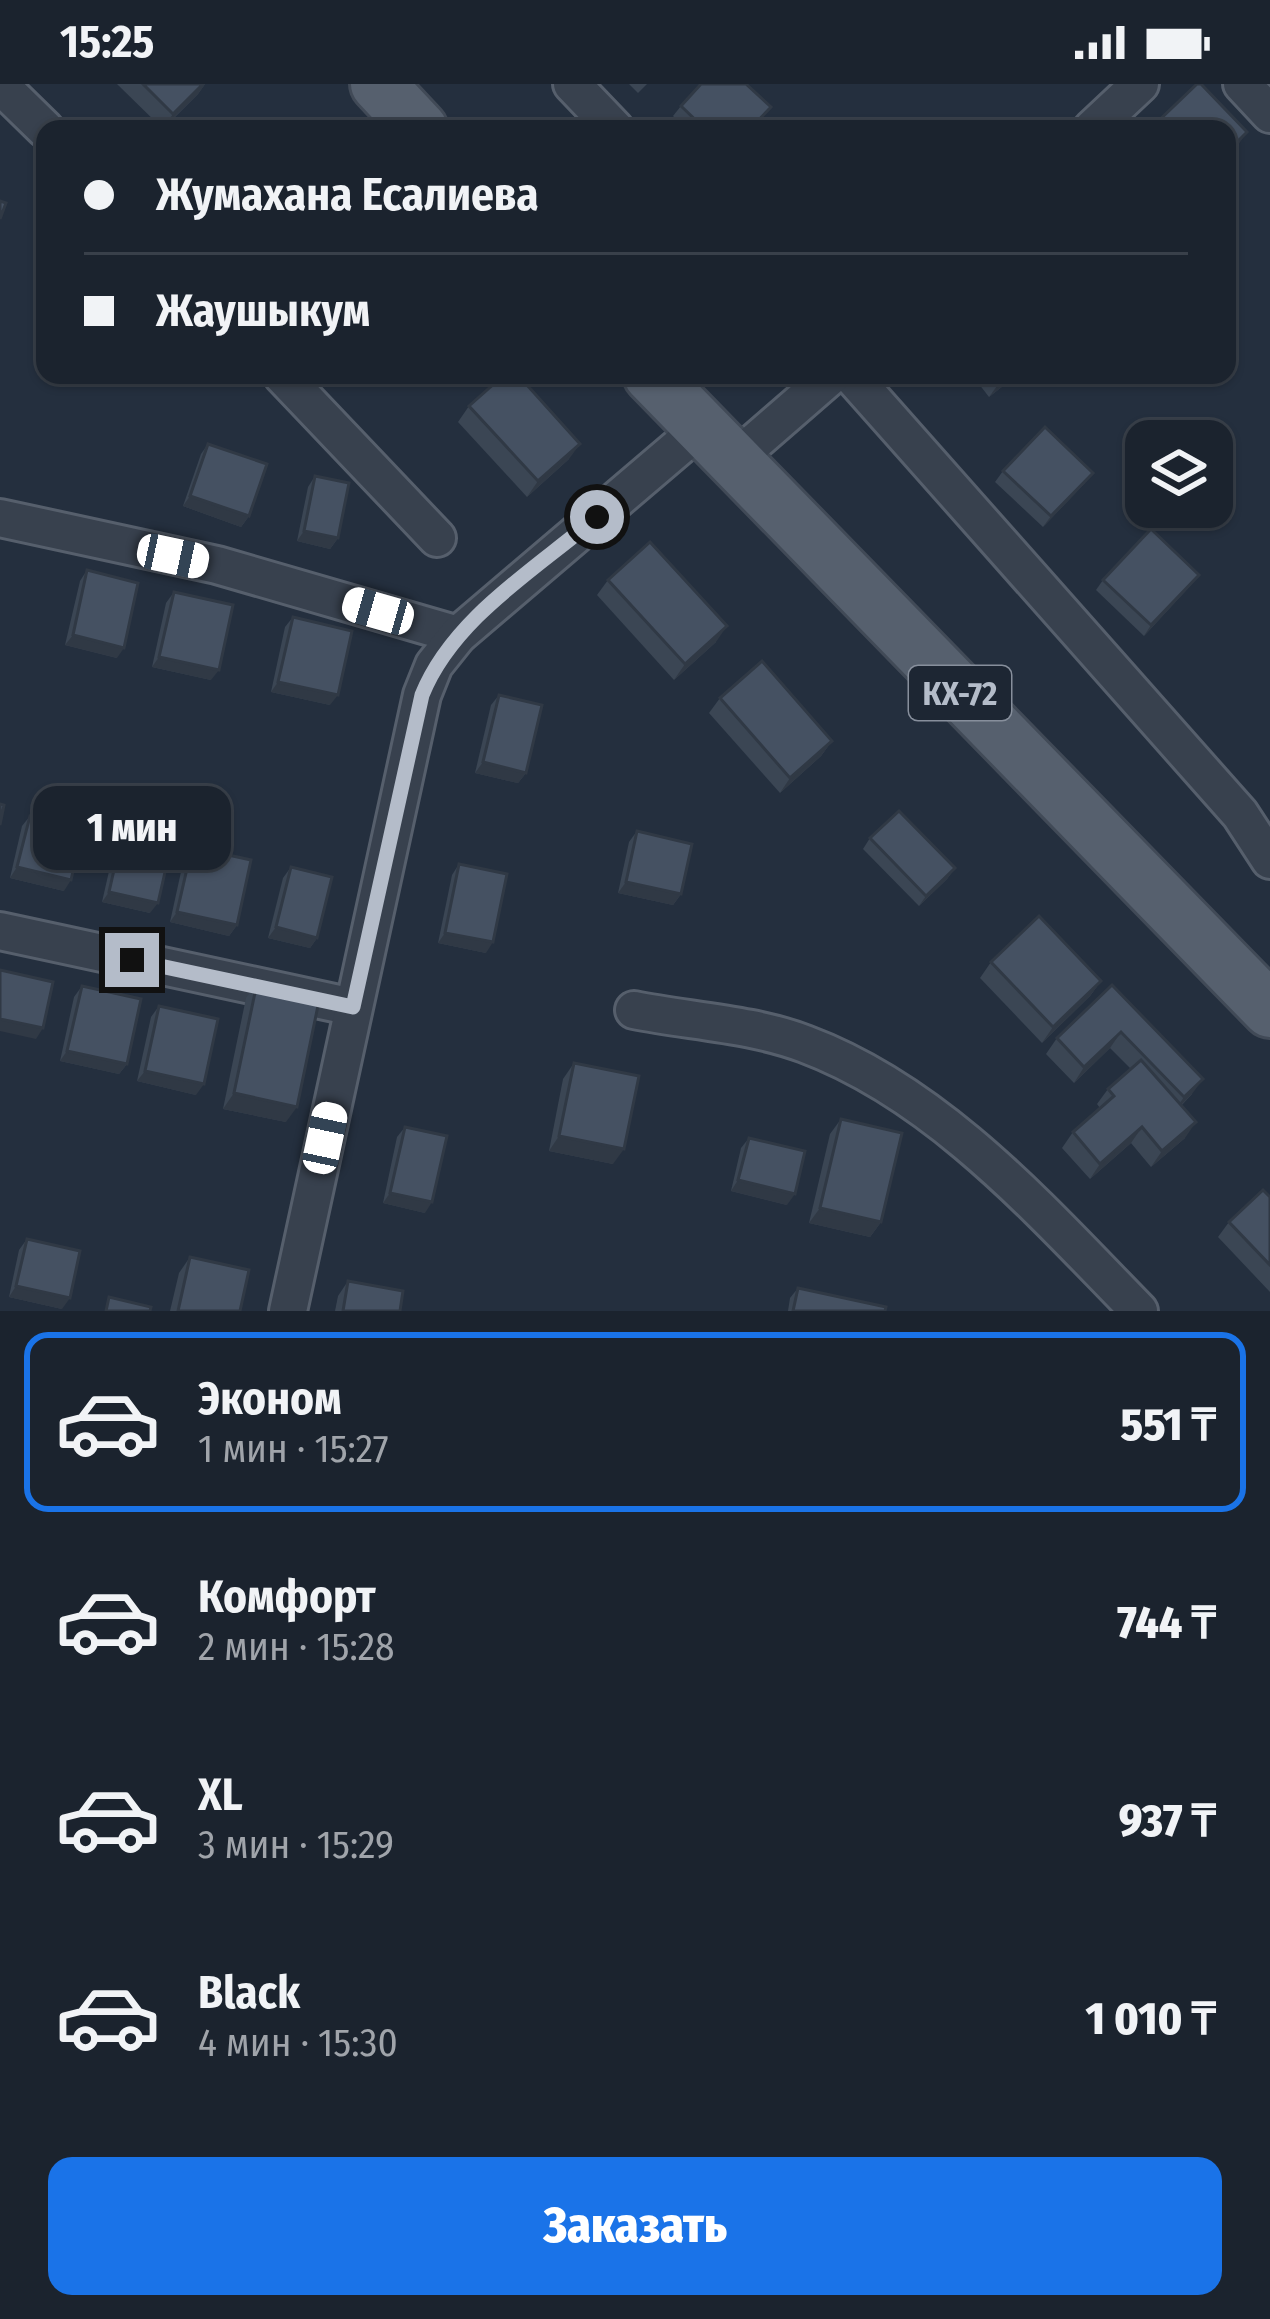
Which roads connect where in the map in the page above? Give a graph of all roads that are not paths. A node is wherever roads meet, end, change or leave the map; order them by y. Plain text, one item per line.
1 (378, 84) edge
2 (572, 84) edge
3 (1140, 84) edge
4 (1242, 84) edge
5 (0, 85) edge
6 (1270, 114) edge
7 (36, 120) edge
8 (412, 120) edge
9 (606, 120) edge
10 (1102, 120) edge
11 (291, 384) edge
12 (660, 384) edge
13 (817, 384) edge
14 (859, 384) edge
15 (717, 444) junction
16 (0, 518) edge
17 (437, 538) dead end
18 (458, 634) junction
19 (1270, 860) edge
20 (0, 931) edge
21 (353, 1007) junction
22 (634, 1010) dead end
23 (1270, 1010) edge
24 (289, 1311) edge
25 (1139, 1311) edge

1 - 8 main road
2 - 9 street
3 - 10 street
4 - 6 street
5 - 7 street
11 - 17 street
12 - 15 main road, КХ-72
13 - 15 street
14 - 19 street
15 - 18 street
15 - 23 main road, КХ-72
16 - 18 street
18 - 21 street
20 - 21 street
21 - 24 street
22 - 25 street

